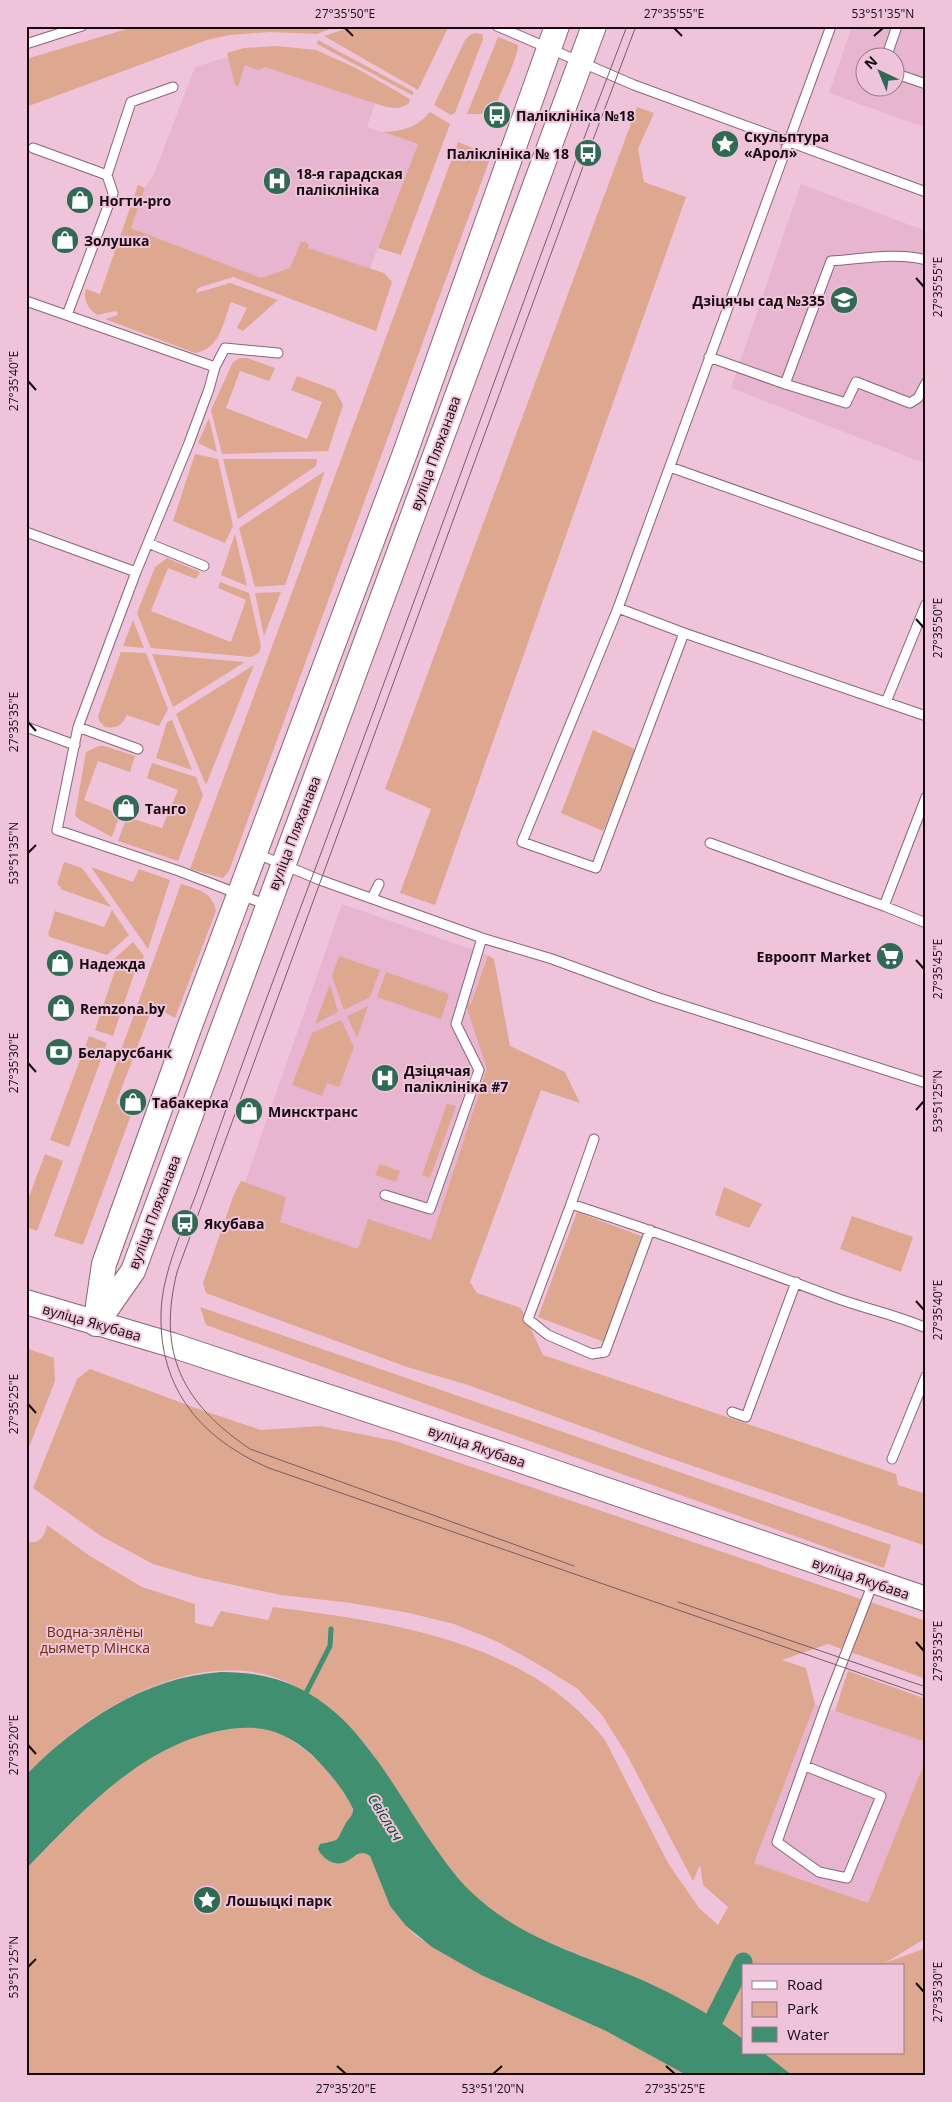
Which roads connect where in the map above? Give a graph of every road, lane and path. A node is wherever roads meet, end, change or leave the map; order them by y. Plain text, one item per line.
1 (82, 26) edge
2 (497, 26) edge
3 (557, 26) edge
4 (594, 26) edge
5 (831, 26) edge
6 (897, 26) edge
7 (26, 44) edge
8 (549, 48) junction
9 (889, 48) edge
10 (580, 62) junction
11 (904, 76) edge
12 (926, 84) edge
13 (173, 87) dead end
14 (789, 142) junction
15 (33, 148) dead end
16 (107, 175) junction
17 (926, 192) edge
18 (926, 260) edge
19 (26, 301) edge
20 (67, 316) junction
21 (278, 353) dead end
22 (709, 357) junction
23 (215, 367) junction
24 (926, 383) edge
25 (785, 384) junction
26 (405, 453) junction
27 (431, 463) junction
28 (670, 467) junction
29 (26, 532) edge
30 (148, 543) junction
31 (926, 558) edge
32 (204, 566) dead end
33 (136, 572) junction
34 (926, 604) edge
35 (618, 608) junction
36 (684, 633) junction
37 (886, 702) junction
38 (926, 716) edge
39 (78, 726) junction
40 (26, 727) edge
41 (75, 745) junction
42 (138, 749) dead end
43 (926, 797) edge
44 (710, 843) dead end
45 (255, 853) junction
46 (283, 864) junction
47 (379, 884) dead end
48 (239, 894) junction
49 (372, 898) junction
50 (267, 905) junction
51 (884, 906) junction
52 (926, 923) edge
53 (482, 938) junction
54 (926, 1083) edge
55 (594, 1139) dead end
56 (385, 1195) dead end
57 (571, 1204) junction
58 (650, 1230) junction
59 (796, 1282) junction
60 (26, 1302) edge
61 (96, 1324) junction
62 (926, 1328) edge
63 (926, 1376) edge
64 (732, 1412) dead end
65 (892, 1459) dead end
66 (874, 1582) junction
67 (926, 1600) edge
68 (805, 1766) dead end

1 - 7 lane
2 - 8 lane
3 - 8 main road, вуліца Пляханава
4 - 10 main road, вуліца Пляханава
5 - 14 lane
6 - 9 lane
8 - 10 lane
8 - 26 main road, вуліца Пляханава
10 - 14 lane
10 - 27 main road, вуліца Пляханава
11 - 12 lane
13 - 16 lane
14 - 17 lane
14 - 22 lane
15 - 16 lane
16 - 20 lane
18 - 25 lane
19 - 20 lane
20 - 23 lane
21 - 23 lane
22 - 25 lane
22 - 28 lane
23 - 30 lane
24 - 25 lane
26 - 27 main road
26 - 45 main road, вуліца Пляханава
27 - 46 main road, вуліца Пляханава
28 - 31 lane
28 - 35 lane
29 - 33 lane
30 - 32 lane
30 - 33 lane
33 - 39 lane
34 - 37 lane
35 - 36 lane
35 - 36 lane
36 - 37 lane
37 - 38 lane
39 - 41 lane
39 - 42 lane
40 - 41 lane
41 - 48 lane
43 - 51 lane
44 - 51 lane
45 - 46 lane
45 - 48 main road, вуліца Пляханава
46 - 49 lane
46 - 50 main road, вуліца Пляханава
47 - 49 lane
48 - 50 lane
48 - 61 main road, вуліца Пляханава
49 - 53 lane
50 - 61 main road, вуліца Пляханава
51 - 52 lane
53 - 54 lane
53 - 56 lane
55 - 57 lane
57 - 58 lane
57 - 58 lane
58 - 59 lane
59 - 62 lane
59 - 64 lane
60 - 61 main road, вуліца Якубава
61 - 66 main road, вуліца Якубава
63 - 65 lane
66 - 67 main road, вуліца Якубава
66 - 68 lane

